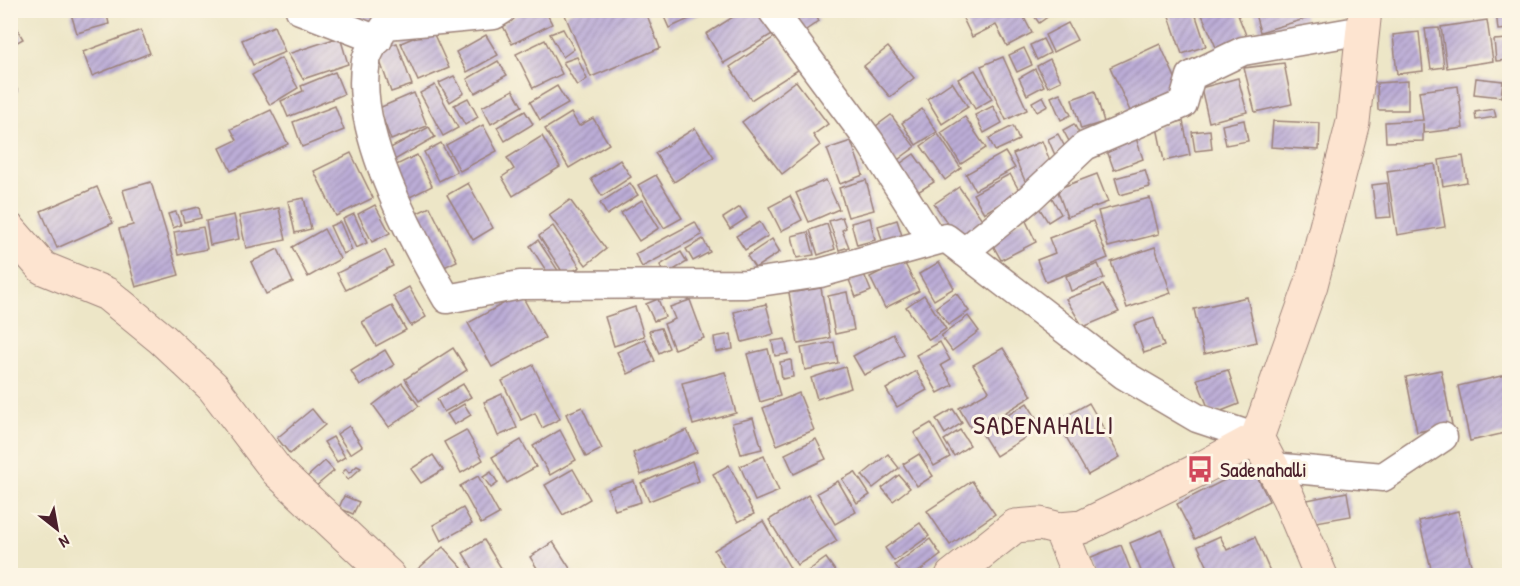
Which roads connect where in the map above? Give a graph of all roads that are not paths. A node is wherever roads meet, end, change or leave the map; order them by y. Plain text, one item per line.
1 (300, 10) edge
2 (502, 10) edge
3 (772, 10) edge
4 (1364, 20) edge
5 (378, 40) junction
6 (10, 230) edge
7 (933, 242) junction
8 (963, 252) junction
9 (1443, 437) dead end
10 (1257, 438) junction
11 (1272, 467) junction
12 (1060, 530) junction
13 (389, 576) edge
14 (952, 576) edge
15 (1079, 576) edge
16 (1321, 576) edge

1 - 5 street
2 - 5 street
3 - 7 street
4 - 8 street
4 - 10 street
5 - 7 street
6 - 13 street
7 - 8 street
8 - 10 street
9 - 11 street
10 - 11 street
10 - 12 street
11 - 16 street
12 - 14 street
12 - 15 street

